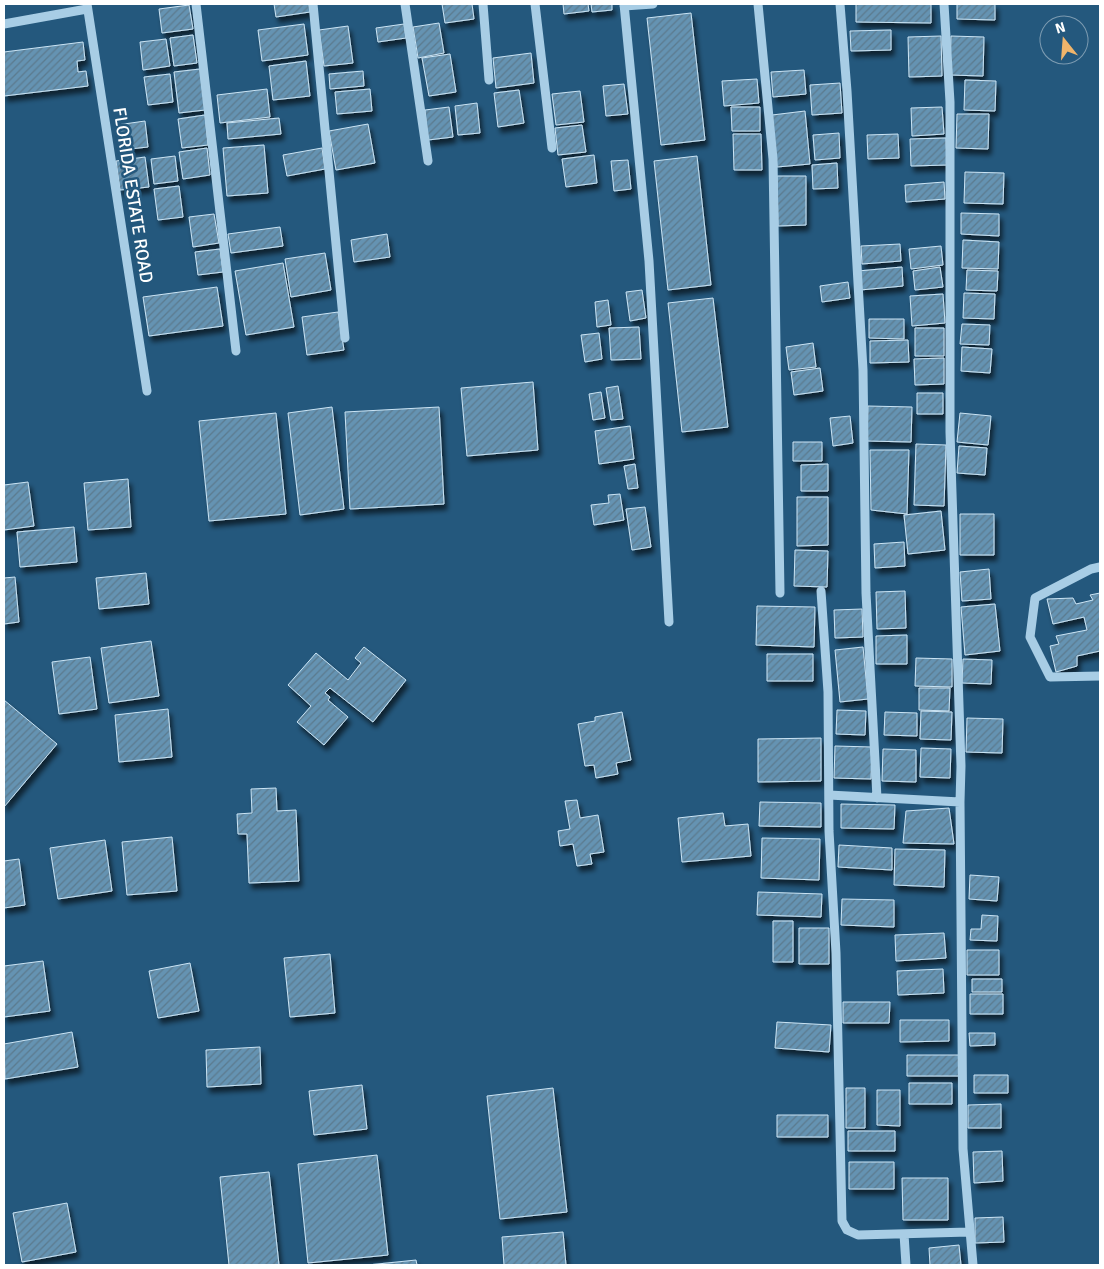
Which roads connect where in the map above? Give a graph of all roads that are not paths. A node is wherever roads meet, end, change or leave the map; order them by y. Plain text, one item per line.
1 (196, 4) edge
2 (313, 4) edge
3 (405, 4) edge
4 (483, 4) edge
5 (535, 4) edge
6 (653, 4) edge
7 (758, 4) edge
8 (840, 4) edge
9 (944, 4) edge
10 (624, 5) edge
11 (87, 6) edge
12 (4, 24) edge
13 (489, 80) dead end
14 (552, 148) dead end
15 (428, 161) dead end
16 (345, 338) dead end
17 (236, 351) dead end
18 (147, 391) dead end
19 (1100, 567) edge
20 (822, 591) dead end
21 (780, 593) dead end
22 (669, 622) dead end
23 (1100, 676) edge
24 (829, 795) junction
25 (877, 798) junction
26 (960, 802) junction
27 (970, 1232) junction
28 (904, 1234) junction
29 (906, 1265) edge
30 (973, 1265) edge

1 - 17 street
2 - 16 street
3 - 15 street
4 - 13 street
5 - 14 street
6 - 10 street
7 - 21 street
8 - 25 street
9 - 26 street
10 - 22 street
11 - 12 street
11 - 18 street, FLORIDA ESTATE ROAD
19 - 23 street
20 - 24 street
24 - 25 street
24 - 28 street
25 - 26 street
26 - 27 street
27 - 28 street
27 - 30 street
28 - 29 street

